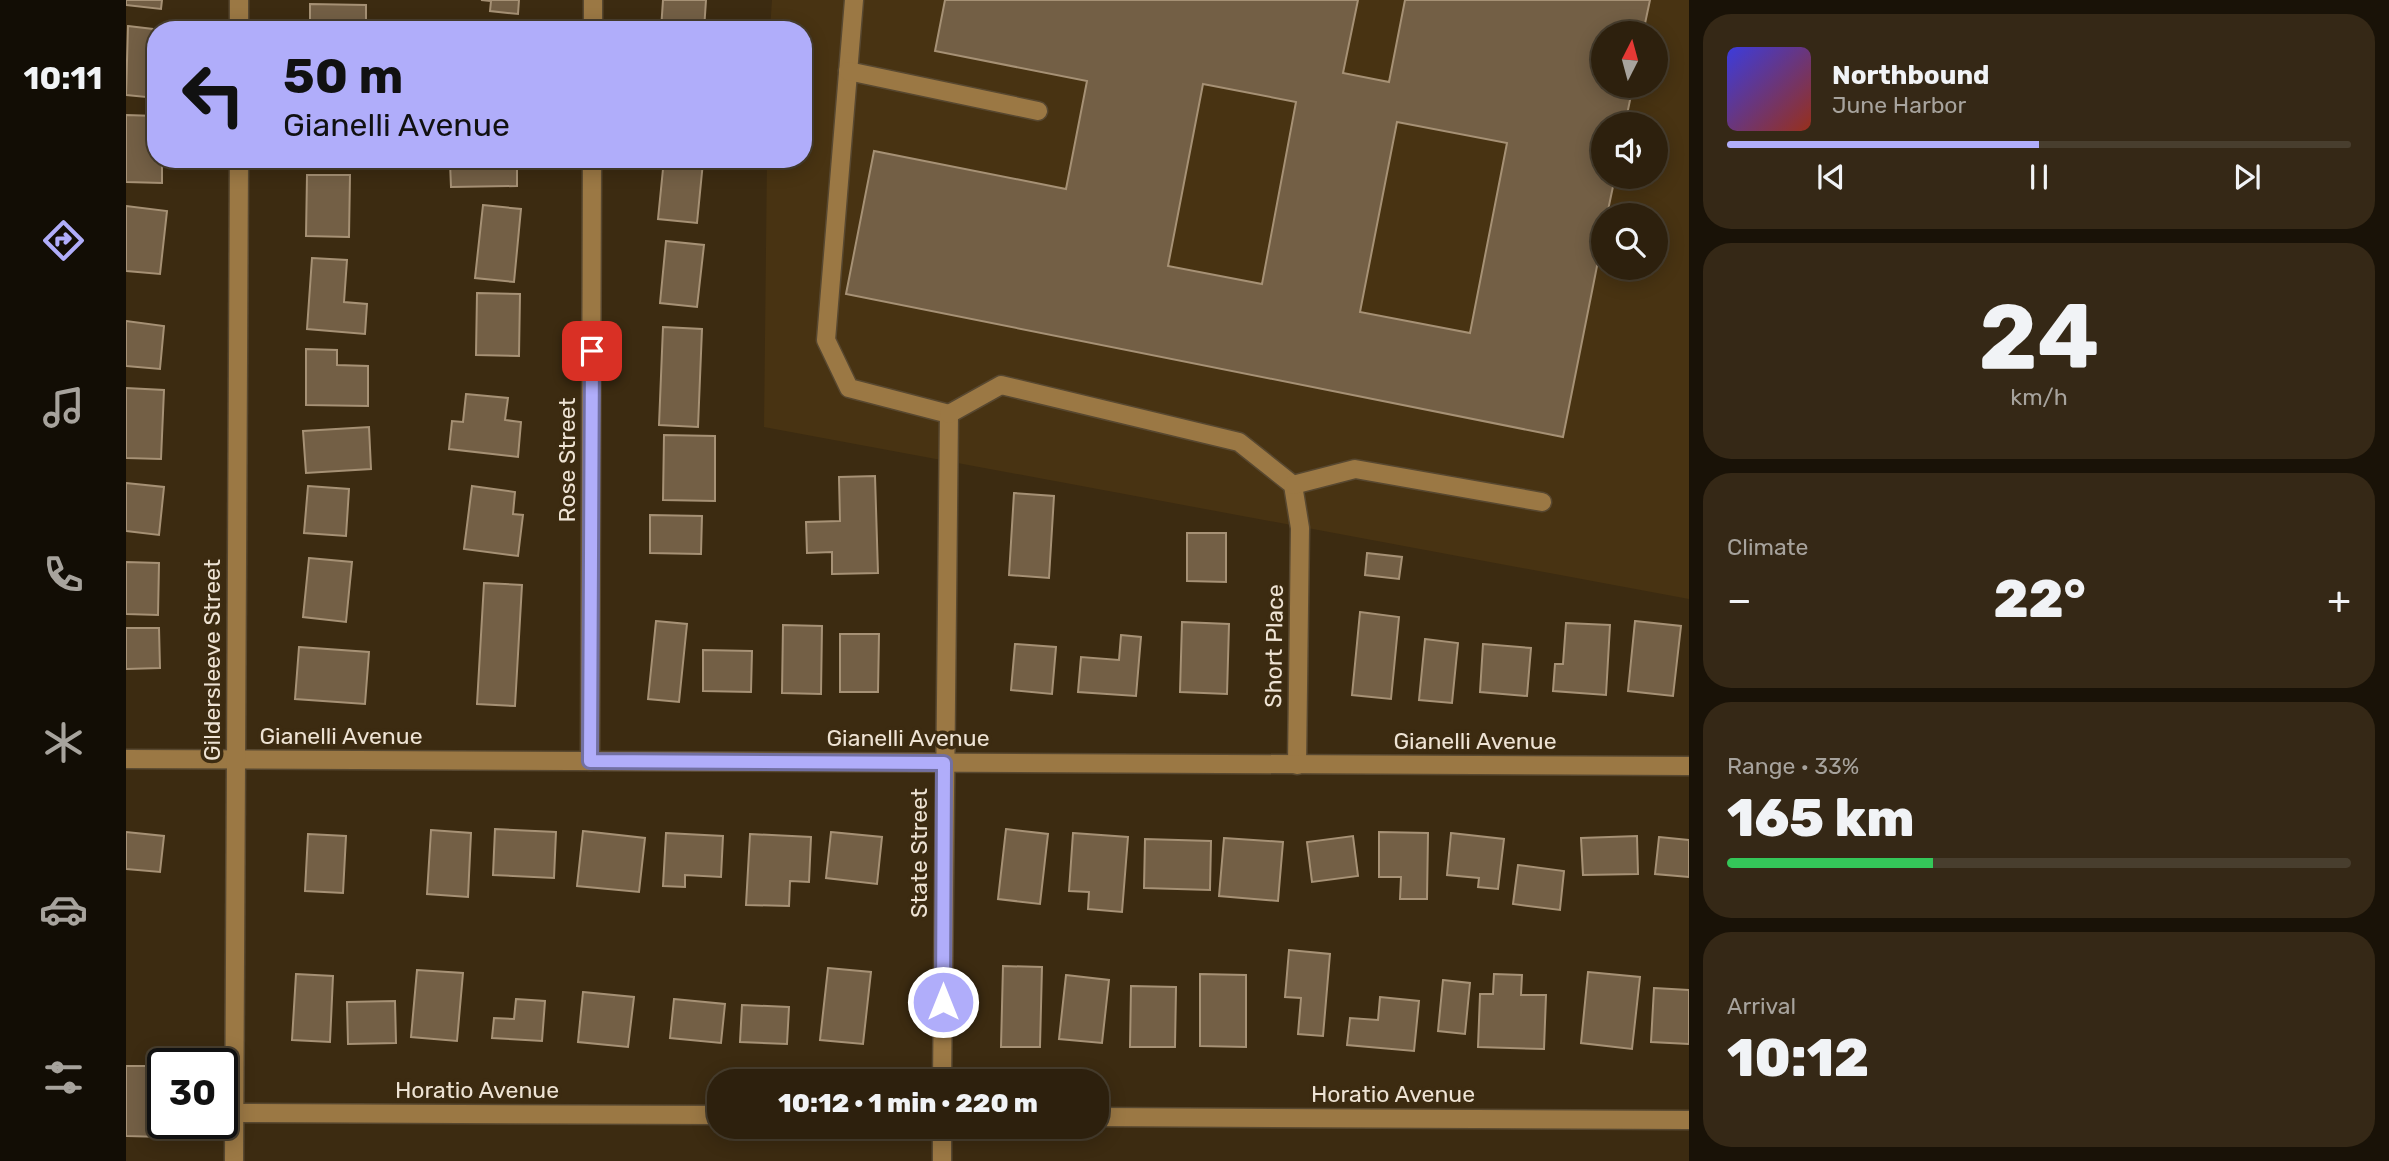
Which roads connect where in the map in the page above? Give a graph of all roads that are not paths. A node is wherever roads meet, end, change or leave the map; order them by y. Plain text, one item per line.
1 (239, 0) edge
2 (593, 0) edge
3 (854, 0) edge
4 (239, 21) edge
5 (593, 21) edge
6 (848, 71) junction
7 (1038, 111) dead end
8 (239, 168) edge
9 (592, 168) edge
10 (948, 414) junction
11 (1293, 485) junction
12 (1542, 502) dead end
13 (126, 759) edge
14 (236, 760) junction
15 (590, 761) junction
16 (944, 763) junction
17 (1297, 765) junction
18 (1689, 766) edge
19 (234, 1048) edge
20 (942, 1069) edge
21 (238, 1113) edge
22 (707, 1115) edge
23 (1109, 1117) edge
24 (1689, 1120) edge
25 (234, 1139) edge
26 (942, 1139) edge
27 (234, 1161) edge
28 (942, 1161) edge

1 - 4 street
2 - 5 street
3 - 6 street
6 - 7 street
6 - 10 street
8 - 14 street, Gildersleeve Street
9 - 15 street, Rose Street
10 - 11 street
10 - 16 street, State Street
11 - 12 street
11 - 17 street, Short Place
13 - 14 street, Gianelli Avenue
14 - 15 street, Gianelli Avenue
14 - 19 street, Gildersleeve Street
15 - 16 street, Gianelli Avenue
16 - 17 street, Gianelli Avenue
16 - 20 street, State Street
17 - 18 street, Gianelli Avenue
21 - 22 street, Horatio Avenue
23 - 24 street, Horatio Avenue
25 - 27 street, Gildersleeve Street
26 - 28 street

